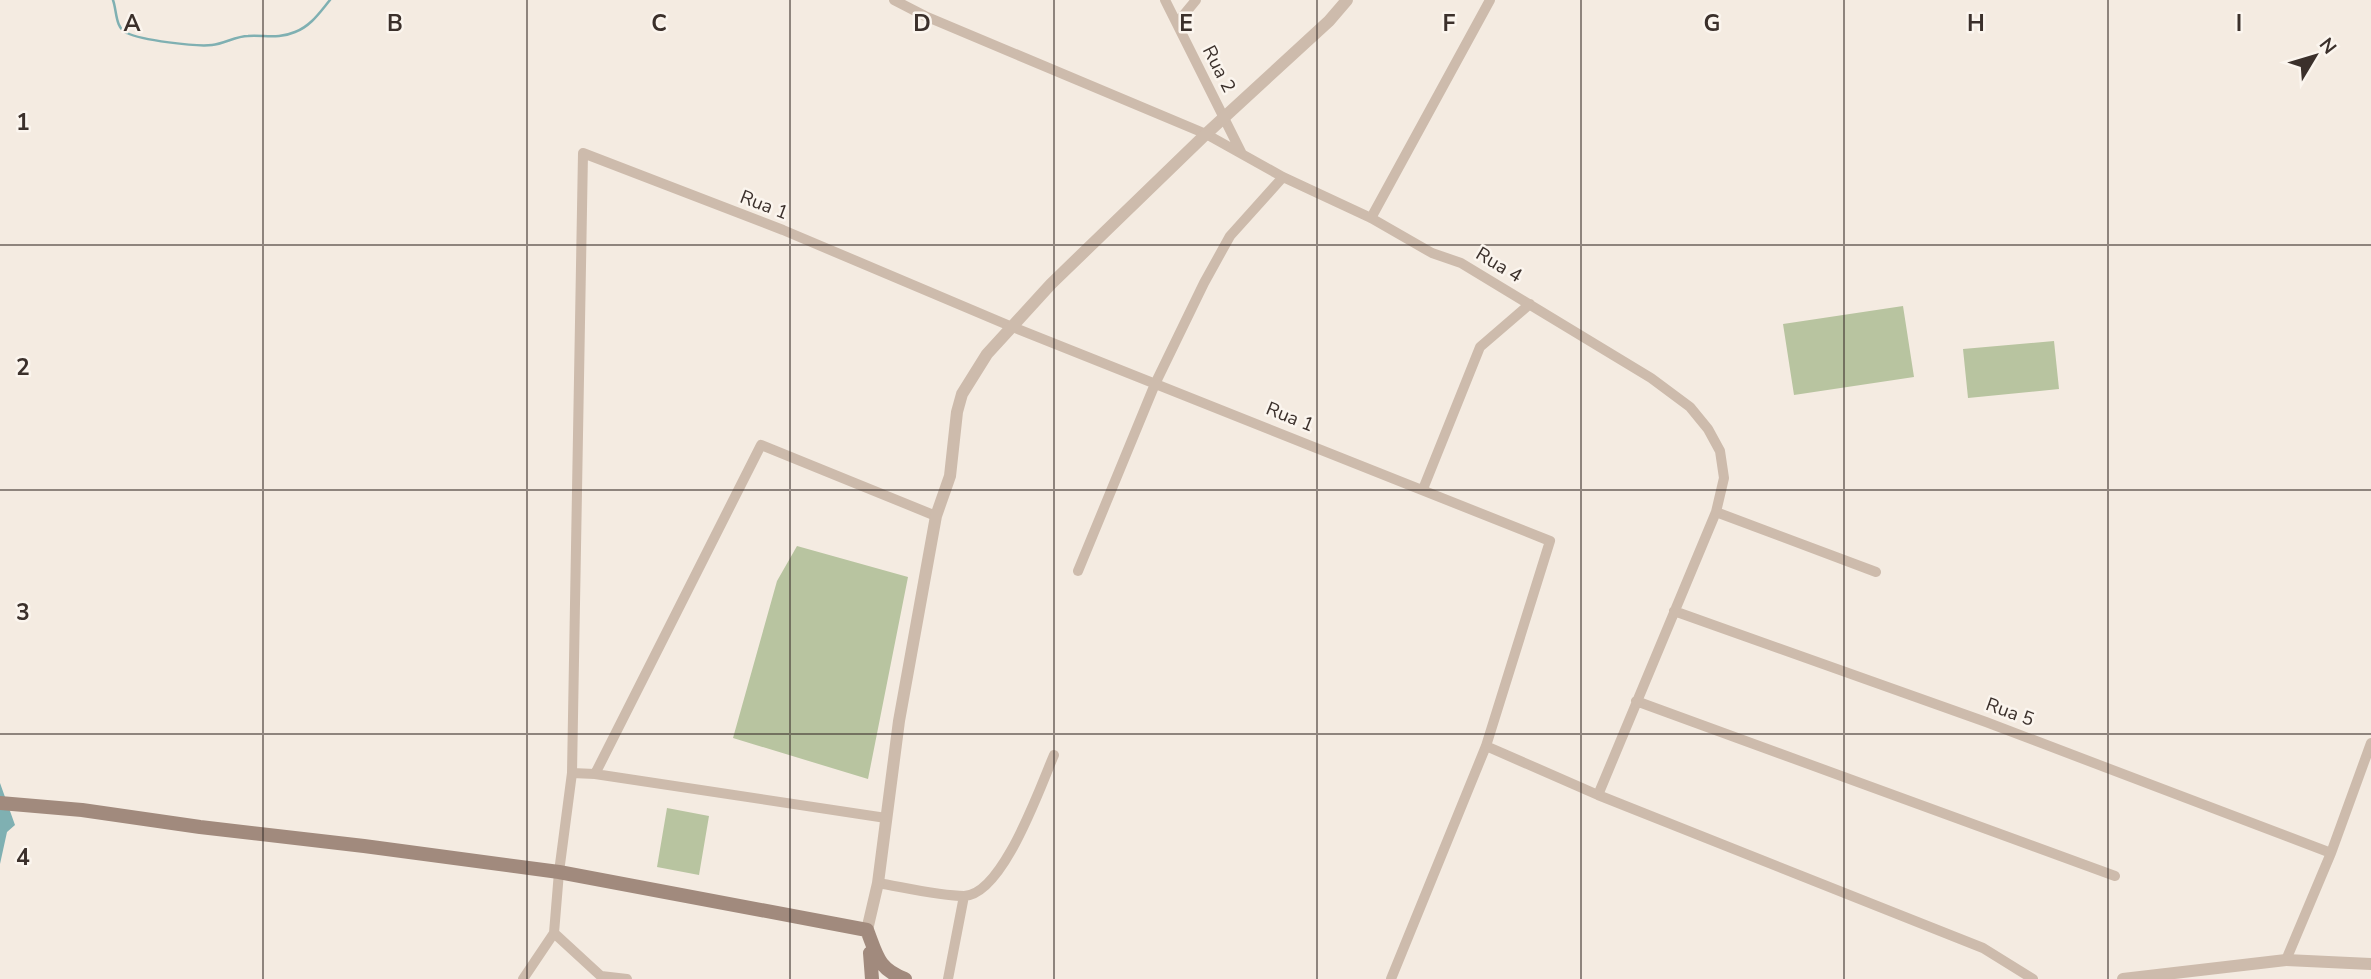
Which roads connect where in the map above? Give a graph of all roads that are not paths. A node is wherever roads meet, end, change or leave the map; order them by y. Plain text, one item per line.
1 (894, 0) edge
2 (1165, 0) edge
3 (1196, 0) edge
4 (1347, 0) edge
5 (1490, 0) edge
6 (1177, 23) junction
7 (1224, 117) junction
8 (1206, 134) junction
9 (1242, 155) junction
10 (1283, 177) junction
11 (1371, 218) junction
12 (1530, 304) junction
13 (1010, 326) junction
14 (1155, 384) junction
15 (1423, 489) junction
16 (1716, 512) junction
17 (936, 516) junction
18 (1078, 571) dead end
19 (1876, 572) dead end
20 (1674, 611) junction
21 (1636, 701) junction
22 (2371, 743) edge
23 (1486, 746) junction
24 (1054, 755) dead end
25 (2367, 764) edge
26 (572, 773) junction
27 (595, 774) junction
28 (1598, 794) junction
29 (6, 804) edge
30 (886, 818) junction
31 (2331, 853) junction
32 (559, 872) junction
33 (2115, 876) dead end
34 (878, 883) junction
35 (964, 896) junction
36 (867, 930) junction
37 (554, 933) junction
38 (2287, 960) junction
39 (2371, 964) edge
40 (602, 977) edge
41 (947, 978) edge
42 (523, 979) edge
43 (627, 979) edge
44 (872, 979) edge
45 (905, 979) edge
46 (1391, 979) edge
47 (2033, 979) edge
48 (2123, 979) edge

1 - 8 street, Rua 4
2 - 6 street, Rua 2
3 - 6 street
4 - 7 street
5 - 11 street
6 - 7 street, Rua 2
7 - 8 street
7 - 9 street, Rua 2
8 - 9 street, Rua 4
8 - 13 street
9 - 10 street, Rua 4
10 - 11 street, Rua 4
10 - 14 street
11 - 12 street, Rua 4
12 - 15 street
12 - 16 street, Rua 4
13 - 14 street, Rua 1
13 - 17 street
13 - 26 street, Rua 1
14 - 15 street, Rua 1
14 - 18 street
15 - 23 street, Rua 1
16 - 19 street
16 - 20 street, Rua 4
17 - 27 street
17 - 30 street
20 - 21 street, Rua 4
20 - 31 street, Rua 5
21 - 28 street, Rua 4
21 - 33 street
22 - 25 street
23 - 28 street
23 - 46 street, Rua 1
24 - 35 street
25 - 31 street
26 - 27 street
26 - 32 street
27 - 30 street
28 - 47 street
29 - 32 main road
30 - 34 street
31 - 38 street
32 - 36 main road
32 - 37 street
34 - 35 street
34 - 36 street
35 - 41 street
36 - 44 main road
36 - 45 main road
37 - 40 street
37 - 42 street
38 - 39 street
38 - 48 street
40 - 43 street

